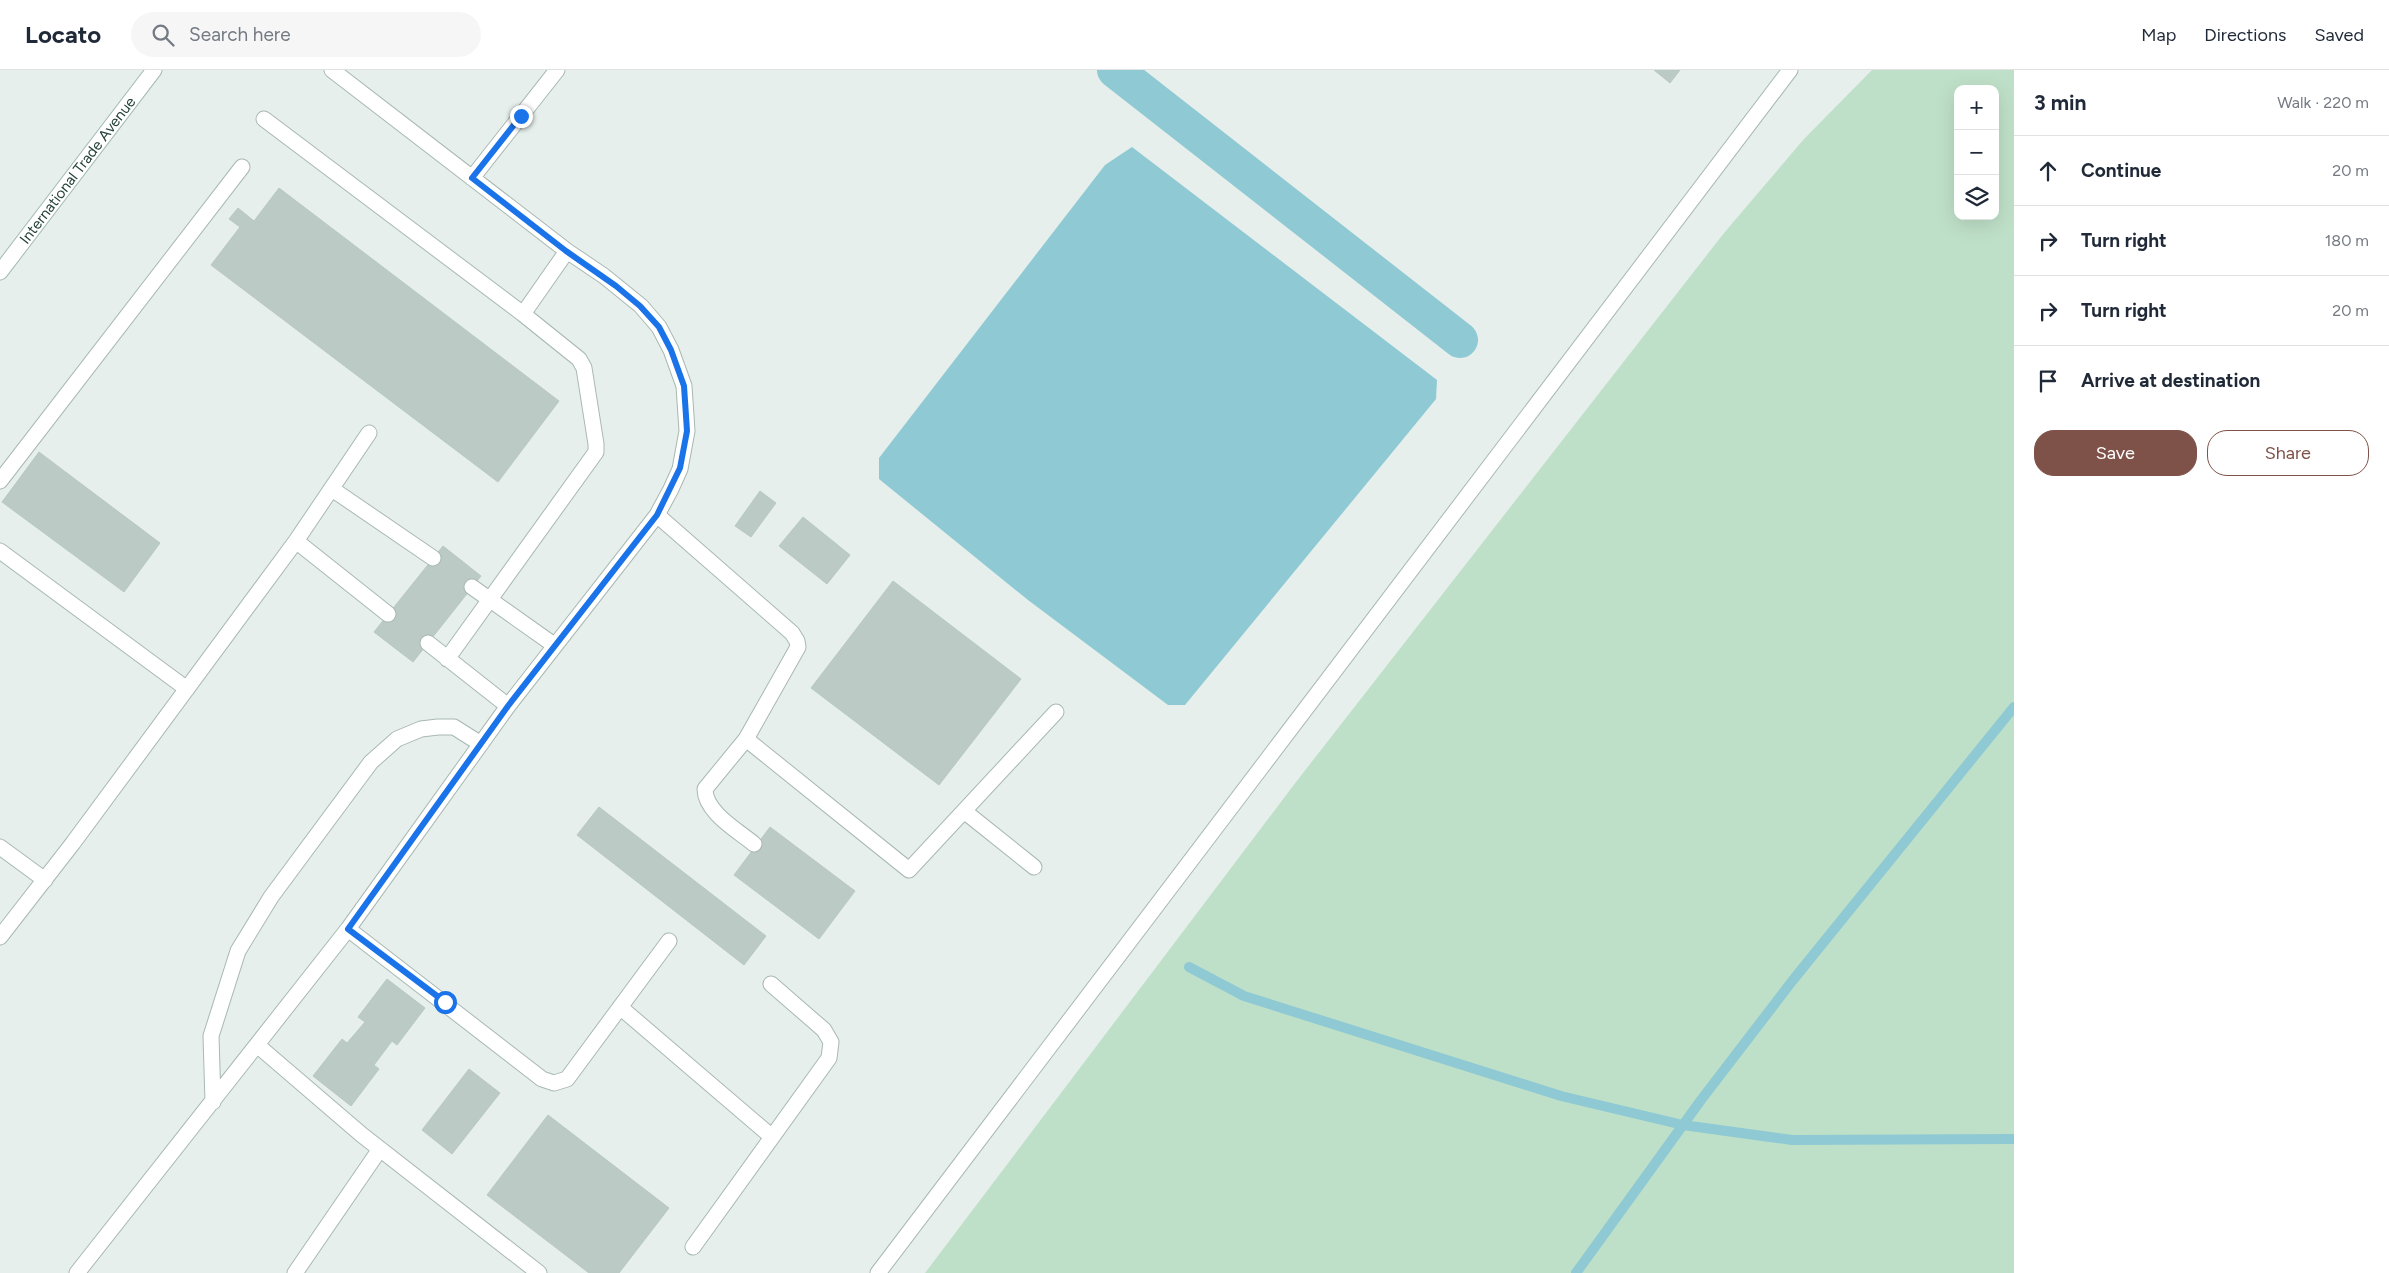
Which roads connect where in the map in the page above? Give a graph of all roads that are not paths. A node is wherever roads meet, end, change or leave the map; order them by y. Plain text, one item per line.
1 (154, 70) edge
2 (332, 70) edge
3 (558, 70) edge
4 (1790, 70) edge
5 (264, 120) dead end
6 (242, 167) dead end
7 (472, 178) junction
8 (566, 251) junction
9 (0, 272) edge
10 (523, 314) junction
11 (369, 433) dead end
12 (0, 481) edge
13 (332, 489) junction
14 (657, 515) junction
15 (296, 541) junction
16 (0, 551) edge
17 (433, 558) dead end
18 (472, 587) dead end
19 (488, 600) junction
20 (388, 614) dead end
21 (428, 643) dead end
22 (554, 645) junction
23 (447, 659) junction
24 (187, 689) junction
25 (508, 706) junction
26 (1056, 712) dead end
27 (746, 739) junction
28 (481, 744) junction
29 (964, 811) junction
30 (754, 844) dead end
31 (0, 847) edge
32 (1034, 867) dead end
33 (44, 880) junction
34 (348, 929) junction
35 (0, 937) edge
36 (669, 941) dead end
37 (771, 984) dead end
38 (620, 1007) junction
39 (257, 1045) junction
40 (213, 1102) junction
41 (772, 1137) junction
42 (380, 1149) junction
43 (693, 1247) dead end
44 (77, 1273) edge
45 (295, 1273) edge
46 (539, 1273) edge
47 (878, 1273) edge

1 - 9 street, International Trade Avenue
2 - 7 street
3 - 7 street
4 - 47 street
5 - 10 street
6 - 12 street
7 - 8 street
8 - 10 street
8 - 14 street
10 - 19 street
11 - 13 street
13 - 15 street
13 - 17 street
14 - 22 street
14 - 27 street
15 - 20 street
15 - 24 street
16 - 24 street
18 - 19 street
19 - 22 street
19 - 23 street
21 - 23 street
22 - 25 street
23 - 25 street
24 - 33 street
25 - 28 street
26 - 29 street
27 - 29 street
27 - 30 street
28 - 34 street
28 - 40 street
29 - 32 street
31 - 33 street
33 - 35 street
34 - 38 street
34 - 39 street
36 - 38 street
37 - 41 street
38 - 41 street
39 - 40 street
39 - 42 street
40 - 44 street
41 - 43 street
42 - 45 street
42 - 46 street

